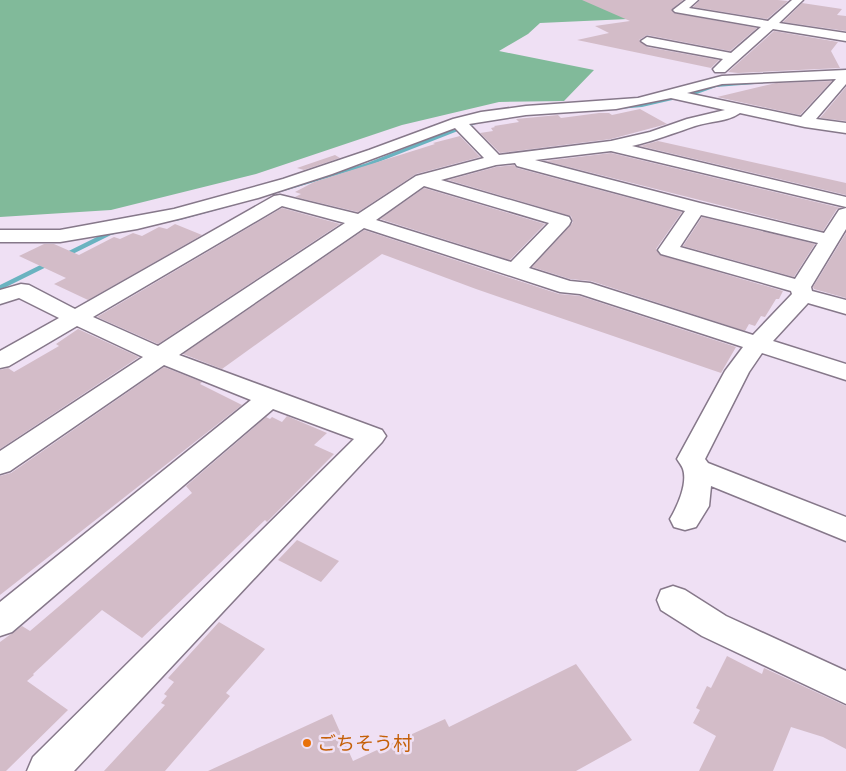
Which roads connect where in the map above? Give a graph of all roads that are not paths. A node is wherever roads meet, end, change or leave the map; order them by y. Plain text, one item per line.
1 (693, 0) edge
2 (798, 0) edge
3 (770, 25) junction
4 (846, 37) edge
5 (647, 41) dead end
6 (733, 57) junction
7 (720, 69) dead end
8 (845, 77) edge
9 (679, 96) junction
10 (737, 108) junction
11 (805, 122) junction
12 (462, 126) junction
13 (846, 128) edge
14 (611, 146) junction
15 (503, 159) junction
16 (422, 180) junction
17 (275, 194) junction
18 (846, 202) edge
19 (696, 208) junction
20 (846, 214) edge
21 (361, 221) junction
22 (0, 236) edge
23 (829, 240) junction
24 (516, 270) junction
25 (802, 291) junction
26 (0, 297) edge
27 (846, 307) edge
28 (75, 318) junction
29 (758, 343) junction
30 (160, 356) junction
31 (0, 361) edge
32 (846, 372) edge
33 (269, 399) junction
34 (0, 464) edge
35 (698, 470) junction
36 (685, 519) dead end
37 (846, 528) edge
38 (673, 600) dead end
39 (0, 622) edge
40 (846, 688) edge
41 (47, 771) edge

1 - 3 street
2 - 3 street
3 - 4 street
3 - 6 street
5 - 6 street
6 - 7 street
8 - 9 street
8 - 11 street
9 - 10 street
9 - 12 street
10 - 11 street
10 - 14 street
11 - 13 street
12 - 15 street
12 - 17 street
14 - 15 street
14 - 18 street
15 - 16 street
15 - 19 street
16 - 21 street
16 - 24 street
17 - 21 street
17 - 22 street
17 - 28 street
19 - 23 street
19 - 25 street
20 - 23 street
21 - 24 street
21 - 30 street
23 - 25 street
24 - 29 street
25 - 27 street
25 - 29 street
26 - 28 street
28 - 30 street
28 - 31 street
29 - 32 street
29 - 35 street
30 - 33 street
30 - 34 street
33 - 39 street
33 - 41 street
35 - 36 street
35 - 37 street
38 - 40 street

